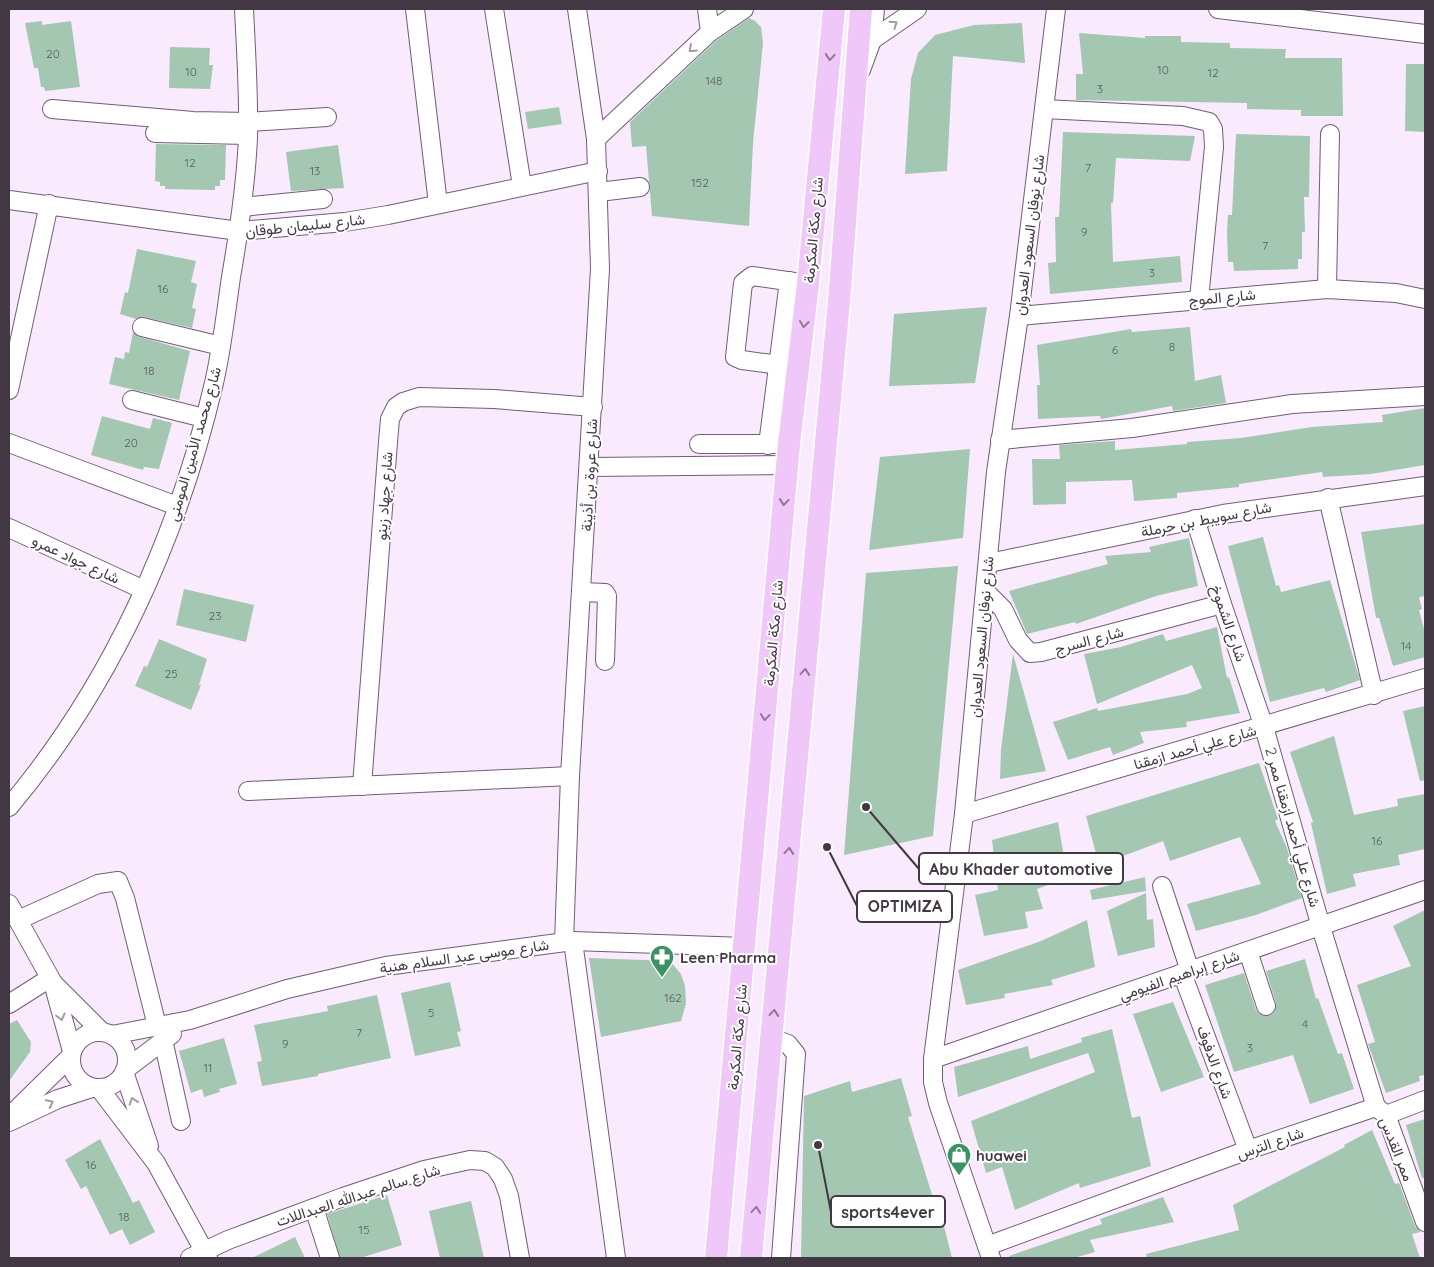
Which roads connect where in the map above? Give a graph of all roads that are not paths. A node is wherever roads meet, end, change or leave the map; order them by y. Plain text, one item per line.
1 (244, 9) edge
2 (252, 9) edge
3 (415, 9) edge
4 (494, 9) edge
5 (577, 9) edge
6 (707, 9) edge
7 (744, 9) edge
8 (834, 9) edge
9 (861, 9) edge
10 (875, 9) edge
11 (917, 9) edge
12 (1056, 9) edge
13 (1218, 9) edge
14 (710, 32) junction
15 (1425, 34) edge
16 (872, 40) junction
17 (246, 50) junction
18 (857, 77) junction
19 (52, 109) dead end
20 (1044, 109) junction
21 (327, 117) dead end
22 (248, 128) junction
23 (155, 133) dead end
24 (1330, 134) dead end
25 (596, 139) junction
26 (598, 171) junction
27 (522, 186) junction
28 (640, 187) dead end
29 (600, 192) junction
30 (323, 199) dead end
31 (9, 200) edge
32 (49, 204) junction
33 (438, 204) junction
34 (242, 208) junction
35 (238, 232) junction
36 (799, 282) junction
37 (1327, 289) junction
38 (1199, 299) junction
39 (1425, 299) edge
40 (1019, 316) junction
41 (142, 327) dead end
42 (221, 346) junction
43 (778, 365) junction
44 (9, 390) edge
45 (1425, 396) edge
46 (132, 400) dead end
47 (593, 407) junction
48 (204, 418) junction
49 (1000, 440) junction
50 (9, 443) edge
51 (699, 444) dead end
52 (782, 451) junction
53 (590, 467) junction
54 (1425, 486) edge
55 (1328, 498) junction
56 (177, 506) junction
57 (1195, 519) junction
58 (9, 528) edge
59 (989, 563) junction
60 (144, 590) junction
61 (582, 592) junction
62 (986, 592) junction
63 (1222, 604) junction
64 (605, 661) dead end
65 (1425, 678) edge
66 (1374, 695) junction
67 (1264, 727) junction
68 (570, 776) junction
69 (362, 786) junction
70 (248, 791) dead end
71 (9, 807) edge
72 (964, 814) junction
73 (1162, 886) dead end
74 (1425, 890) edge
75 (9, 904) edge
76 (16, 927) edge
77 (1321, 927) junction
78 (568, 941) junction
79 (745, 947) junction
80 (1248, 952) junction
81 (1186, 972) junction
82 (51, 980) junction
83 (9, 1004) edge
84 (1266, 1006) dead end
85 (107, 1033) junction
86 (160, 1033) junction
87 (772, 1038) junction
88 (71, 1054) junction
89 (933, 1059) junction
90 (125, 1070) junction
91 (96, 1088) junction
92 (1425, 1100) edge
93 (1381, 1111) junction
94 (9, 1120) edge
95 (181, 1120) dead end
96 (1248, 1150) junction
97 (156, 1162) junction
98 (314, 1208) junction
99 (1425, 1222) edge
100 (989, 1252) edge
101 (201, 1256) edge
102 (330, 1258) edge
103 (520, 1258) edge
104 (616, 1258) edge
105 (716, 1258) edge
106 (751, 1258) edge
107 (780, 1258) edge

1 - 17 street, شارع محمد الأمين المومني
2 - 17 street
3 - 33 street
4 - 27 street
5 - 25 street, شارع عروة بن أذينة
6 - 14 street
7 - 14 street
8 -> 36 main road, شارع مكة المكرمة
9 - 18 main road, شارع مكة المكرمة
10 - 16 street, شارع مكة المكرمة
16 -> 11 street
12 - 20 street, شارع نوفان السعود العدوان
13 - 15 street
14 -> 25 street
16 - 18 street, شارع مكة المكرمة
17 - 22 street, شارع محمد الأمين المومني
87 -> 18 main road, شارع مكة المكرمة
19 - 22 street
20 - 38 street
20 - 40 street, شارع نوفان السعود العدوان
21 - 22 street
22 - 23 street
22 - 34 street, شارع محمد الأمين المومني
24 - 37 street
25 - 26 street, شارع عروة بن أذينة
26 - 27 street, شارع سليمان طوقان
26 - 29 street, شارع عروة بن أذينة
27 - 33 street, شارع سليمان طوقان
28 - 29 street
29 - 47 street, شارع عروة بن أذينة
30 - 34 street
31 - 32 street, شارع سليمان طوقان
32 - 35 street, شارع سليمان طوقان
32 - 44 street
33 - 35 street, شارع سليمان طوقان
34 - 35 street, شارع محمد الأمين المومني
35 - 42 street, شارع محمد الأمين المومني
36 - 43 street
36 - 43 street
36 -> 52 main road, شارع مكة المكرمة
37 - 38 street, شارع الموج
37 - 39 street, شارع الموج
38 - 40 street, شارع الموج
40 - 49 street, شارع نوفان السعود العدوان
41 - 42 street
42 - 48 street, شارع محمد الأمين المومني
43 - 52 street
45 - 49 street
46 - 48 street
47 - 53 street, شارع عروة بن أذينة
47 - 69 street, شارع جهاد زينو
48 - 56 street, شارع محمد الأمين المومني
49 - 59 street, شارع نوفان السعود العدوان
50 - 56 street
51 - 52 street
52 - 53 street
52 -> 79 main road, شارع مكة المكرمة
53 - 61 street, شارع عروة بن أذينة
54 - 55 street, شارع سويبط بن حرملة
55 - 57 street, شارع سويبط بن حرملة
55 - 66 street
56 - 60 street, شارع محمد الأمين المومني
57 - 59 street, شارع سويبط بن حرملة
57 - 63 street, شارع الشموخ
58 - 60 street, شارع جواد عمرو
59 - 62 street, شارع نوفان السعود العدوان
60 - 71 street, شارع محمد الأمين المومني
61 - 64 street
61 - 68 street, شارع عروة بن أذينة
62 - 63 street, شارع السرج
62 - 72 street, شارع نوفان السعود العدوان
63 - 67 street, شارع الشموخ
65 - 66 street, شارع علي أحمد ازمقنا
66 - 67 street, شارع علي أحمد ازمقنا
67 - 72 street, شارع علي أحمد ازمقنا
67 - 77 street, شارع علي أحمد ازمقنا ممر 2
68 - 69 street
68 - 78 street, شارع عروة بن أذينة
69 - 70 street
72 - 89 street, شارع نوفان السعود العدوان
73 - 81 street, شارع الدفوف
74 - 77 street, شارع إبراهيم الفيومي
75 - 76 street
76 - 82 street
76 - 86 street
77 - 80 street, شارع إبراهيم الفيومي
77 - 93 street
78 - 79 street, شارع موسى عبد السلام هنية
78 - 86 street, شارع موسى عبد السلام هنية
78 - 104 street, شارع عروة بن أذينة
79 - 105 main road, شارع مكة المكرمة
80 - 81 street, شارع إبراهيم الفيومي
80 - 84 street
81 - 89 street, شارع إبراهيم الفيومي
81 - 96 street, شارع الدفوف
82 - 83 street
82 - 85 street
82 -> 88 street
85 - 86 street, شارع موسى عبد السلام هنية
85 - 88 street
85 - 90 street
86 - 90 street, شارع موسى عبد السلام هنية
86 - 95 street
106 -> 87 main road, شارع مكة المكرمة
87 - 107 street
88 - 91 street
88 - 94 street
89 - 100 street, شارع نوفان السعود العدوان
90 - 91 street
97 -> 90 street
94 -> 91 street
91 - 97 street
92 - 93 street, شارع الترس
93 - 96 street, شارع الترس
93 - 99 street, ممر القدس
96 - 100 street, شارع الترس
97 - 101 street
98 - 101 street, شارع سالم عبدالله العبداللات
98 - 102 street
98 - 103 street, شارع سالم عبدالله العبداللات

